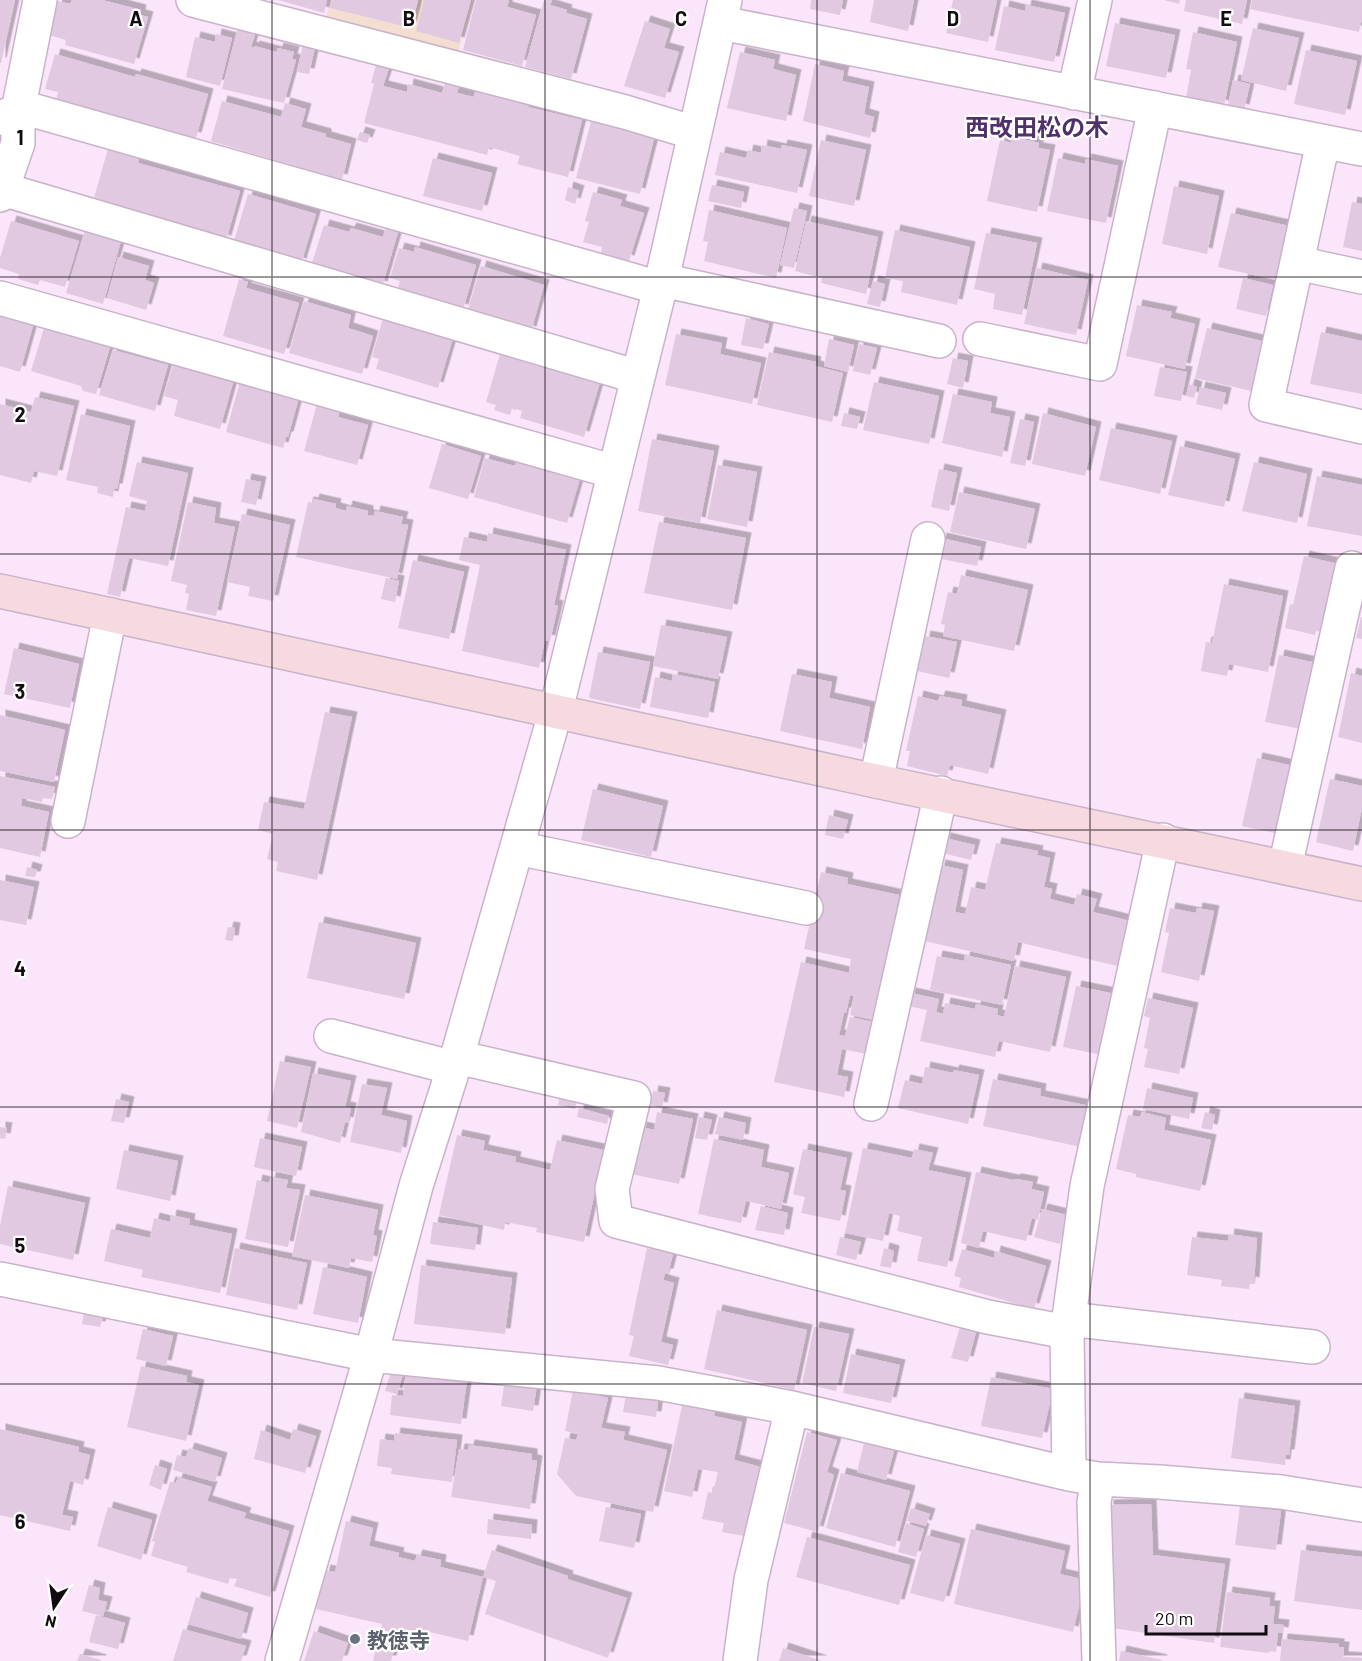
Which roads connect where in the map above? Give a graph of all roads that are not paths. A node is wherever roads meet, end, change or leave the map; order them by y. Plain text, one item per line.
1 (40, 0) edge
2 (193, 0) edge
3 (1095, 0) edge
4 (723, 12) edge
5 (1074, 93) junction
6 (1155, 108) junction
7 (9, 114) edge
8 (695, 133) junction
9 (1323, 142) junction
10 (1362, 149) edge
11 (1, 192) edge
12 (1297, 263) junction
13 (1362, 277) edge
14 (661, 284) junction
15 (0, 298) edge
16 (980, 339) dead end
17 (939, 341) dead end
18 (638, 377) junction
19 (1362, 427) edge
20 (615, 472) junction
21 (928, 539) dead end
22 (1352, 568) dead end
23 (1, 595) edge
24 (110, 615) junction
25 (556, 710) junction
26 (876, 781) junction
27 (941, 793) junction
28 (68, 821) dead end
29 (1163, 840) junction
30 (517, 848) junction
31 (1285, 867) junction
32 (1362, 884) edge
33 (806, 908) dead end
34 (331, 1036) dead end
35 (455, 1063) junction
36 (871, 1104) dead end
37 (0, 1279) edge
38 (1068, 1326) junction
39 (1313, 1347) dead end
40 (371, 1355) junction
41 (792, 1408) junction
42 (1084, 1477) junction
43 (1362, 1505) edge
44 (282, 1661) edge
45 (740, 1661) edge
46 (1099, 1661) edge

1 - 7 street
2 - 8 street
3 - 5 street
4 - 5 street
4 - 8 street
5 - 6 street
6 - 9 street
6 - 16 street
7 - 11 street
7 - 14 street
8 - 14 street
9 - 10 street
9 - 12 street
11 - 18 street
12 - 13 street
12 - 19 street
14 - 17 street
14 - 18 street
15 - 20 street
18 - 20 street
20 - 25 street
21 - 26 street
22 - 31 street
23 - 24 street
24 - 25 street
24 - 28 street
25 - 26 street
25 - 30 street
26 - 27 street
27 - 29 street
27 - 36 street
29 - 31 street
29 - 38 street
30 - 33 street
30 - 35 street
31 - 32 street
34 - 35 street
35 - 38 street
35 - 40 street
37 - 40 street
38 - 39 street
38 - 42 street
40 - 41 street
40 - 44 street
41 - 42 street
41 - 45 street
42 - 43 street
42 - 46 street

